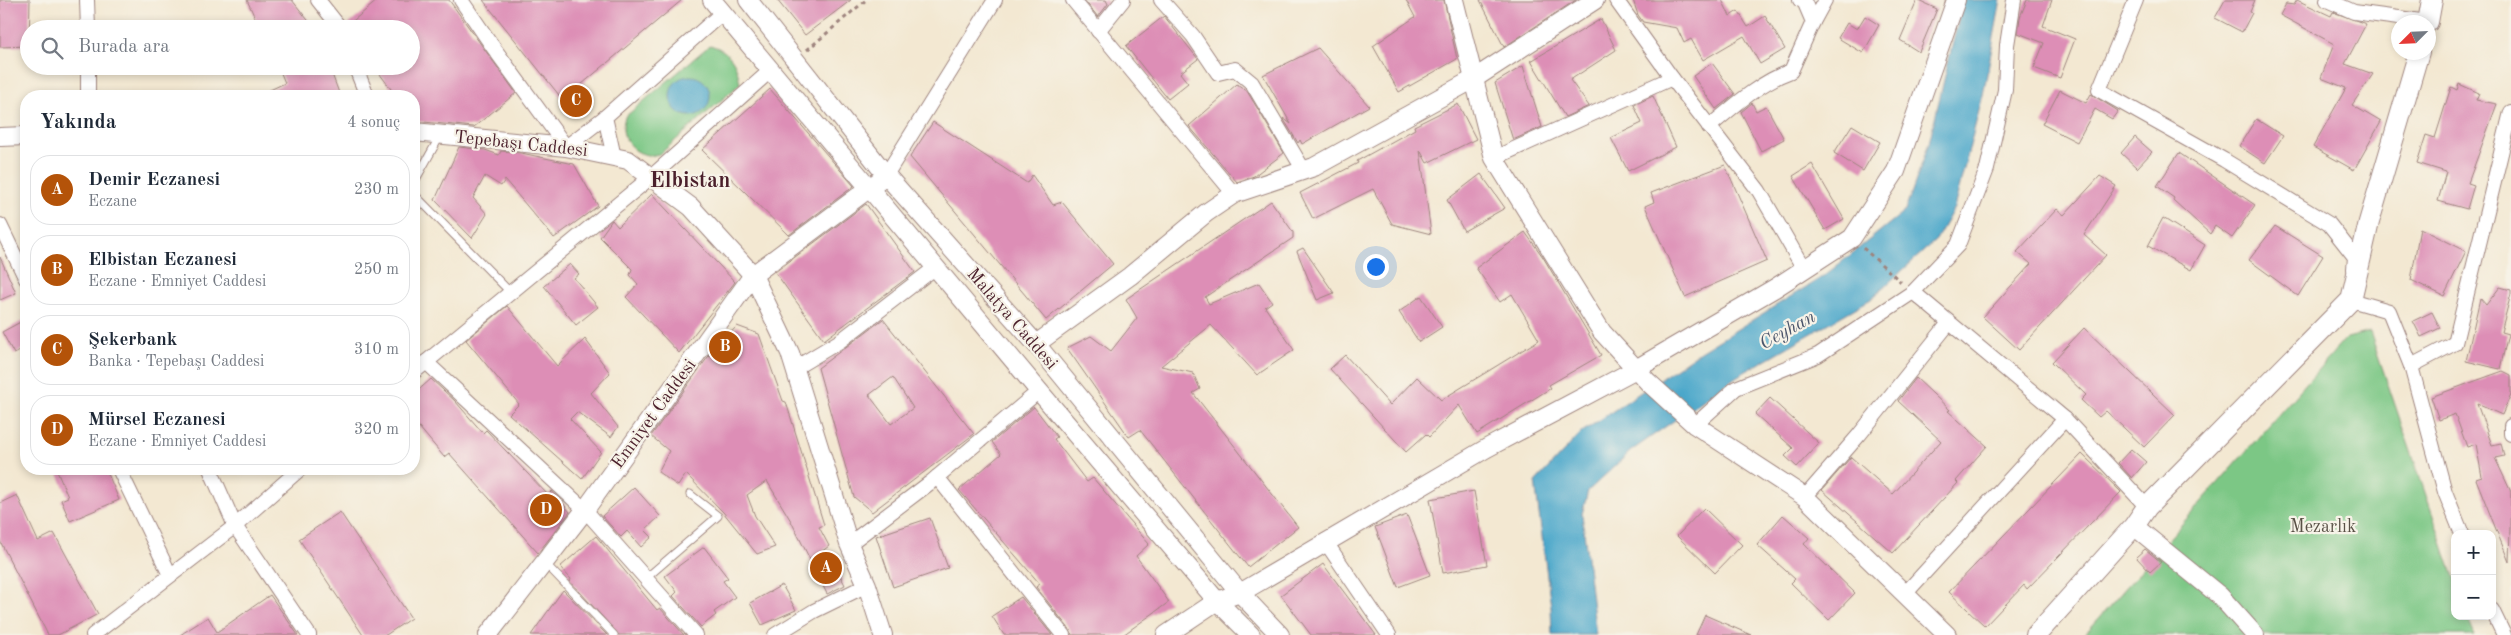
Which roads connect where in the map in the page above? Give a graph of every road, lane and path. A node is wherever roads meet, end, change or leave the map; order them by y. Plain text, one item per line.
1 (87, 0) edge
2 (318, 0) edge
3 (461, 0) edge
4 (748, 0) edge
5 (866, 0) edge
6 (995, 0) edge
7 (1073, 0) edge
8 (1123, 0) edge
9 (1161, 0) edge
10 (1454, 0) edge
11 (1595, 0) edge
12 (1616, 0) edge
13 (1800, 0) edge
14 (1824, 0) edge
15 (1956, 0) edge
16 (2014, 0) edge
17 (2136, 0) edge
18 (2328, 0) edge
19 (2432, 0) edge
20 (717, 7) edge
21 (2429, 15) edge
22 (2391, 17) edge
23 (88, 20) edge
24 (334, 20) edge
25 (1813, 22) junction
26 (1098, 31) junction
27 (795, 60) junction
28 (2417, 60) edge
29 (770, 71) junction
30 (88, 75) edge
31 (359, 75) edge
32 (1672, 78) junction
33 (1472, 80) junction
34 (88, 90) edge
35 (365, 90) edge
36 (2511, 112) edge
37 (605, 117) junction
38 (1709, 127) junction
39 (420, 133) edge
40 (0, 136) edge
41 (20, 136) edge
42 (440, 136) junction
43 (566, 147) junction
44 (621, 158) junction
45 (1494, 158) junction
46 (1303, 169) junction
47 (420, 172) edge
48 (886, 175) junction
49 (651, 177) junction
50 (869, 188) junction
51 (1234, 194) junction
52 (420, 202) edge
53 (0, 225) edge
54 (1852, 238) junction
55 (20, 267) edge
56 (936, 267) junction
57 (1804, 269) junction
58 (754, 275) junction
59 (510, 292) junction
60 (1913, 292) junction
61 (2351, 300) junction
62 (1949, 323) junction
63 (1036, 344) junction
64 (426, 362) junction
65 (2411, 366) junction
66 (420, 367) edge
67 (795, 368) junction
68 (1642, 376) junction
69 (1039, 392) junction
70 (2065, 419) junction
71 (1695, 425) junction
72 (2511, 426) edge
73 (2511, 434) edge
74 (122, 475) edge
75 (213, 475) edge
76 (293, 475) edge
77 (937, 477) junction
78 (690, 494) dead end
79 (1805, 497) junction
80 (2147, 506) junction
81 (585, 510) junction
82 (235, 526) junction
83 (2134, 526) junction
84 (2460, 530) edge
85 (1325, 541) junction
86 (849, 544) junction
87 (544, 562) junction
88 (170, 575) junction
89 (644, 579) junction
90 (867, 585) junction
91 (1240, 593) junction
92 (1904, 595) junction
93 (1217, 601) junction
94 (2496, 618) edge
95 (304, 633) edge
96 (93, 635) edge
97 (488, 635) edge
98 (614, 635) edge
99 (696, 635) edge
100 (775, 635) edge
101 (883, 635) edge
102 (1063, 635) edge
103 (1166, 635) edge
104 (1251, 635) edge
105 (1280, 635) edge
106 (1389, 635) edge
107 (1947, 635) edge
108 (2036, 635) edge
109 (2255, 635) edge
110 (2504, 635) edge

1 - 23 street
2 - 24 street
3 - 43 street
4 - 27 street, Malatya Caddesi
5 - 27 path
6 - 48 street
7 - 26 street
8 - 26 street
9 - 46 street
10 - 33 street
11 - 33 street
12 - 32 street
13 - 25 street
14 - 25 street
15 - 54 street
16 - 60 street
17 - 61 street
18 - 22 street
19 - 21 main road
20 - 29 street
20 - 37 street
25 - 38 street
26 - 51 street
27 - 48 street, Malatya Caddesi
28 - 61 main road
29 - 49 street
29 - 50 street
30 - 34 street
31 - 35 street
32 - 38 street
32 - 45 street
33 - 45 street
33 - 46 street
36 - 65 street
37 - 43 street
37 - 44 street
38 - 57 street
39 - 42 street, Tepebaşı Caddesi
40 - 41 street
42 - 43 street, Tepebaşı Caddesi
42 - 47 lane
43 - 44 street, Tepebaşı Caddesi
44 - 49 street
45 - 68 street
46 - 51 street
48 - 50 street, Emniyet Caddesi
48 - 63 street, Malatya Caddesi
49 - 58 street
49 - 59 street
50 - 56 street
50 - 58 street, Emniyet Caddesi
51 - 63 street
52 - 59 lane
53 - 55 street
54 - 57 street
54 - 60 path
56 - 67 street
56 - 69 street
57 - 68 street
58 - 67 street
58 - 81 street, Emniyet Caddesi
59 - 64 street
60 - 62 street
60 - 71 street
61 - 65 street
61 - 80 main road
62 - 70 street
62 - 79 street
63 - 91 street, Malatya Caddesi
64 - 66 street
64 - 81 street
65 - 84 street
67 - 86 street
68 - 71 street
68 - 85 street
69 - 77 street
69 - 93 street
70 - 80 street
70 - 92 street
71 - 79 street
72 - 73 street
74 - 88 street
75 - 82 street
76 - 82 street
77 - 86 street
77 - 102 street
78 - 89 lane
79 - 92 street
80 - 83 main road
81 - 87 street, Emniyet Caddesi
81 - 89 street
82 - 88 street
82 - 95 street
83 - 108 main road
83 - 109 street
85 - 91 street
85 - 106 street
86 - 90 street
87 - 97 street, Emniyet Caddesi
87 - 98 lane
88 - 96 street
89 - 99 street
90 - 100 street
90 - 101 street
91 - 93 street
91 - 105 street, Malatya Caddesi
92 - 107 street
93 - 103 street
93 - 104 street
94 - 110 street

